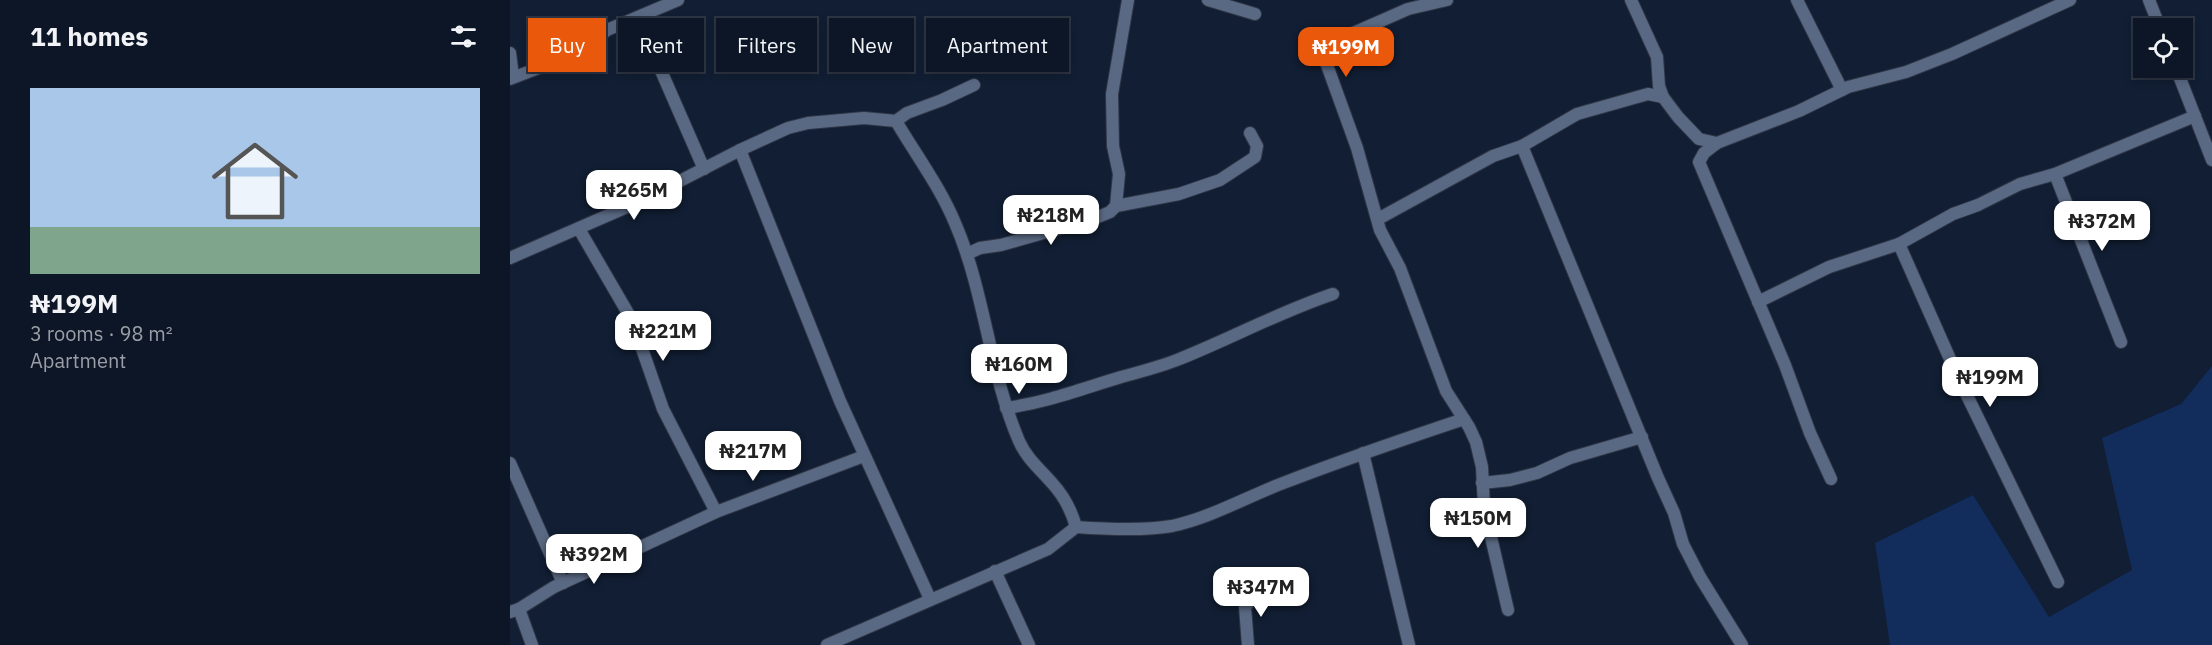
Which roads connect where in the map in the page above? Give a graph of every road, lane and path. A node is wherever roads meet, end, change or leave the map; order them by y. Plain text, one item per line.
1 (678, 0) edge
2 (1128, 0) edge
3 (1208, 0) edge
4 (1447, 0) edge
5 (1631, 0) edge
6 (1797, 0) edge
7 (2070, 0) edge
8 (2149, 0) edge
9 (1255, 14) dead end
10 (638, 18) edge
11 (2156, 18) edge
12 (618, 26) edge
13 (510, 53) edge
14 (662, 72) edge
15 (511, 77) edge
16 (1658, 78) junction
17 (2180, 78) edge
18 (974, 85) dead end
19 (1842, 90) junction
20 (1648, 94) junction
21 (1663, 97) junction
22 (2195, 116) junction
23 (896, 121) junction
24 (1250, 133) dead end
25 (1699, 139) junction
26 (1717, 143) junction
27 (1522, 146) junction
28 (740, 150) junction
29 (1704, 153) junction
30 (2212, 160) edge
31 (704, 168) junction
32 (2055, 174) junction
33 (1116, 206) junction
34 (1378, 219) junction
35 (579, 229) junction
36 (1899, 244) junction
37 (967, 254) junction
38 (510, 258) edge
39 (1333, 294) dead end
40 (1758, 302) junction
41 (2121, 342) dead end
42 (1006, 408) junction
43 (1464, 419) junction
44 (1642, 437) junction
45 (1363, 453) junction
46 (864, 456) junction
47 (510, 463) edge
48 (1831, 479) dead end
49 (1482, 483) junction
50 (716, 512) junction
51 (1076, 527) junction
52 (995, 571) junction
53 (2058, 582) dead end
54 (563, 583) junction
55 (1277, 594) dead end
56 (930, 599) junction
57 (515, 610) edge
58 (1508, 610) dead end
59 (854, 640) edge
60 (532, 645) edge
61 (827, 645) edge
62 (1029, 645) edge
63 (1248, 645) edge
64 (1408, 645) edge
65 (1742, 645) edge

1 - 10 street
2 - 33 street
3 - 9 street
4 - 34 street
5 - 16 street
6 - 19 street
7 - 19 street
8 - 11 street
12 - 15 street
13 - 15 street
14 - 31 street
16 - 20 street
16 - 21 street
17 - 22 street
18 - 23 street
19 - 26 street
20 - 21 street
20 - 27 street
21 - 25 street
22 - 30 street
22 - 32 street
23 - 28 street
23 - 37 street
24 - 33 street
25 - 26 street
25 - 29 street
26 - 29 street
27 - 34 street
27 - 44 street
28 - 31 street
28 - 46 street
29 - 40 street
31 - 35 street
32 - 36 street
32 - 41 street
33 - 37 street
34 - 43 street
35 - 38 street
35 - 50 street
36 - 40 street
36 - 53 street
37 - 42 street
39 - 42 street
40 - 48 street
42 - 51 street
43 - 45 street
43 - 49 street
44 - 49 street
44 - 65 street
45 - 51 street
45 - 64 street
46 - 50 street
46 - 56 street
47 - 54 street
49 - 58 street
50 - 54 street
51 - 52 street
52 - 56 street
52 - 62 street
54 - 57 street
55 - 63 street
56 - 59 street
57 - 60 street
59 - 61 street

